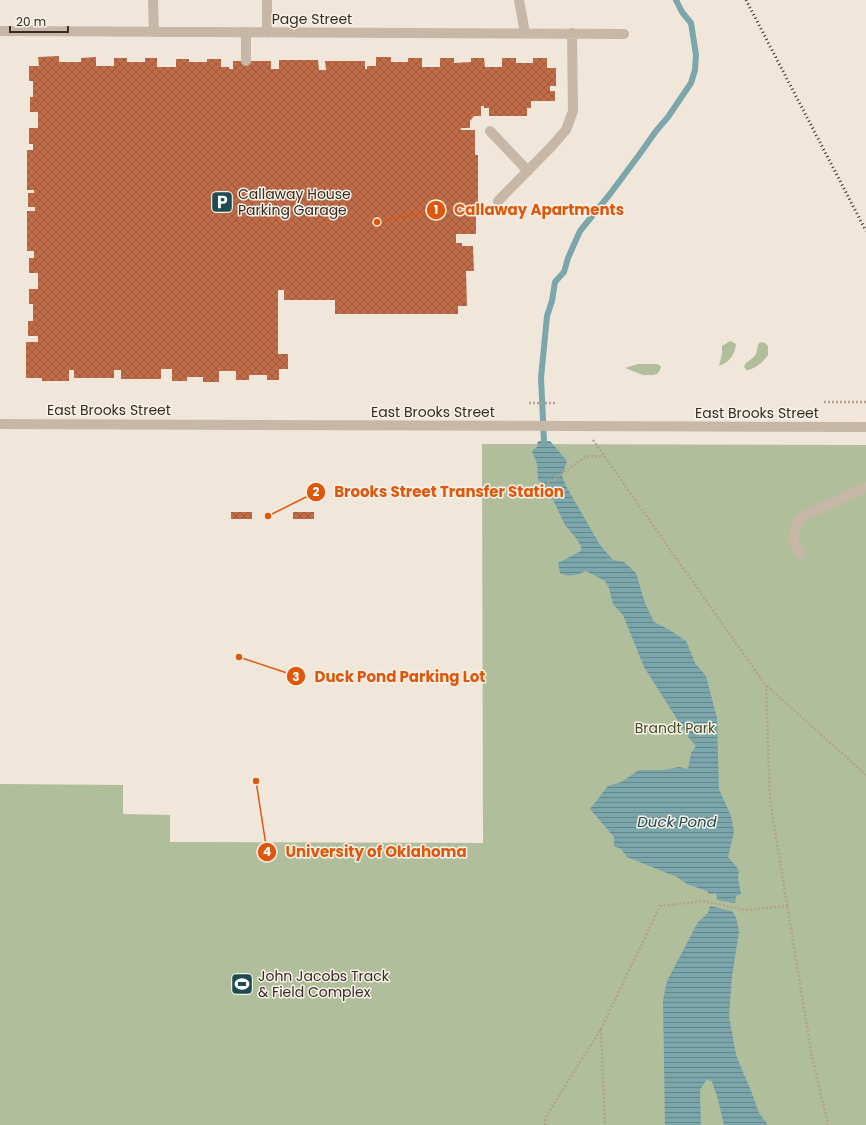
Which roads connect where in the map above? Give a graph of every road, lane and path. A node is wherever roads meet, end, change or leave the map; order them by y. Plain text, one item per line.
1 (153, 0) edge
2 (267, 0) edge
3 (519, 0) edge
4 (0, 31) edge
5 (154, 32) junction
6 (246, 32) junction
7 (267, 33) junction
8 (525, 33) junction
9 (572, 33) junction
10 (624, 34) dead end
11 (246, 61) dead end
12 (490, 131) dead end
13 (528, 171) junction
14 (498, 201) dead end
15 (824, 402) dead end
16 (866, 402) edge
17 (530, 403) dead end
18 (555, 403) dead end
19 (0, 424) edge
20 (866, 427) edge
21 (591, 438) dead end
22 (605, 457) junction
23 (865, 491) edge
24 (535, 493) dead end
25 (800, 554) dead end
26 (766, 686) junction
27 (866, 775) edge
28 (788, 906) junction
29 (601, 1030) junction
30 (545, 1125) edge
31 (605, 1125) edge
32 (828, 1125) edge

1 - 5 street
2 - 7 street
3 - 8 street
4 - 5 street, Page Street
5 - 6 street, Page Street
6 - 7 street, Page Street
6 - 11 street
7 - 8 street, Page Street
8 - 9 street, Page Street
9 - 10 street, Page Street
9 - 13 street
12 - 13 street
13 - 14 street
15 - 16 path
17 - 18 path
19 - 20 street, East Brooks Street
21 - 22 path
22 - 24 path
22 - 26 path
23 - 25 street
26 - 27 path
26 - 28 path
28 - 29 path
28 - 32 path
29 - 30 path
29 - 31 path

